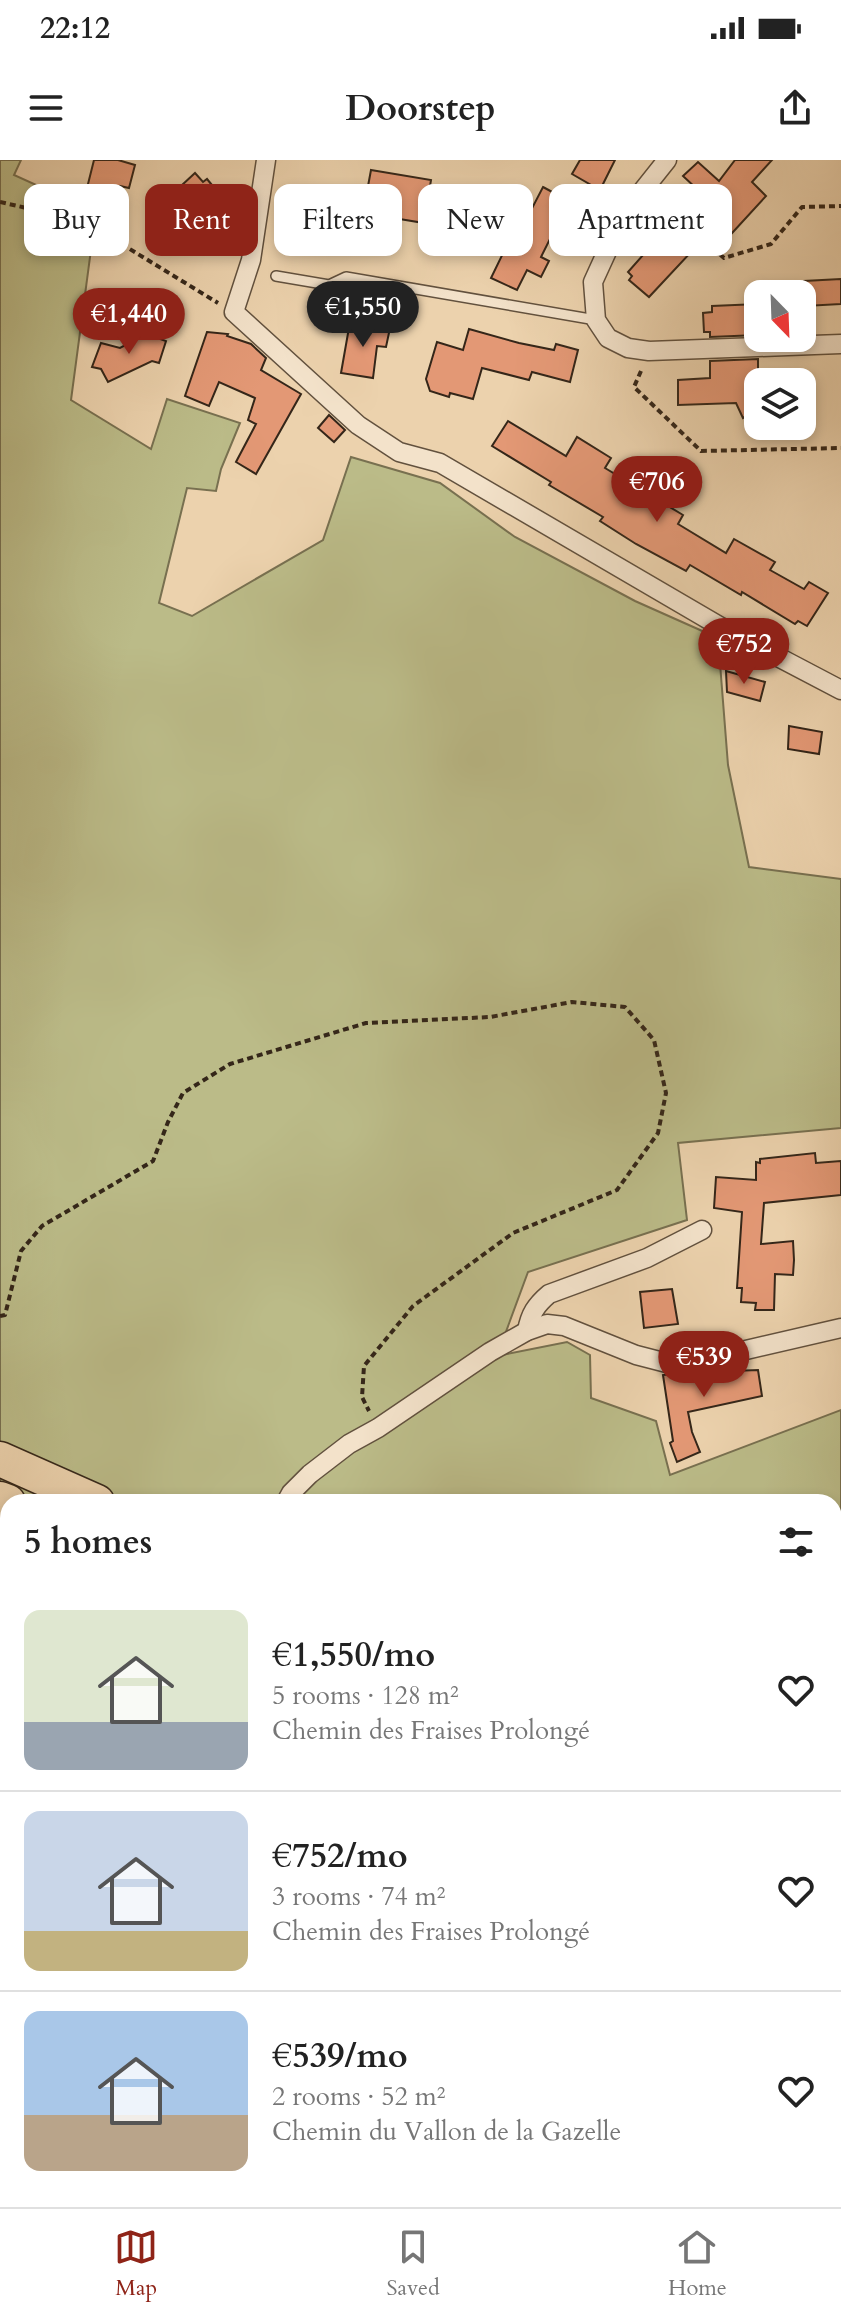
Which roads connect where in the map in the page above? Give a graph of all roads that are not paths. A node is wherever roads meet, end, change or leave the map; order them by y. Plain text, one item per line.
1 (266, 160) edge
2 (667, 160) edge
3 (276, 276) dead end
4 (596, 320) junction
5 (841, 344) edge
6 (841, 690) edge
7 (702, 1230) dead end
8 (841, 1328) edge
9 (527, 1331) junction
10 (0, 1459) edge
11 (79, 1494) edge
12 (290, 1494) edge

1 - 6 street
2 - 4 street
3 - 4 lane
4 - 5 street
7 - 9 street
8 - 9 street
9 - 12 street
10 - 11 highway

